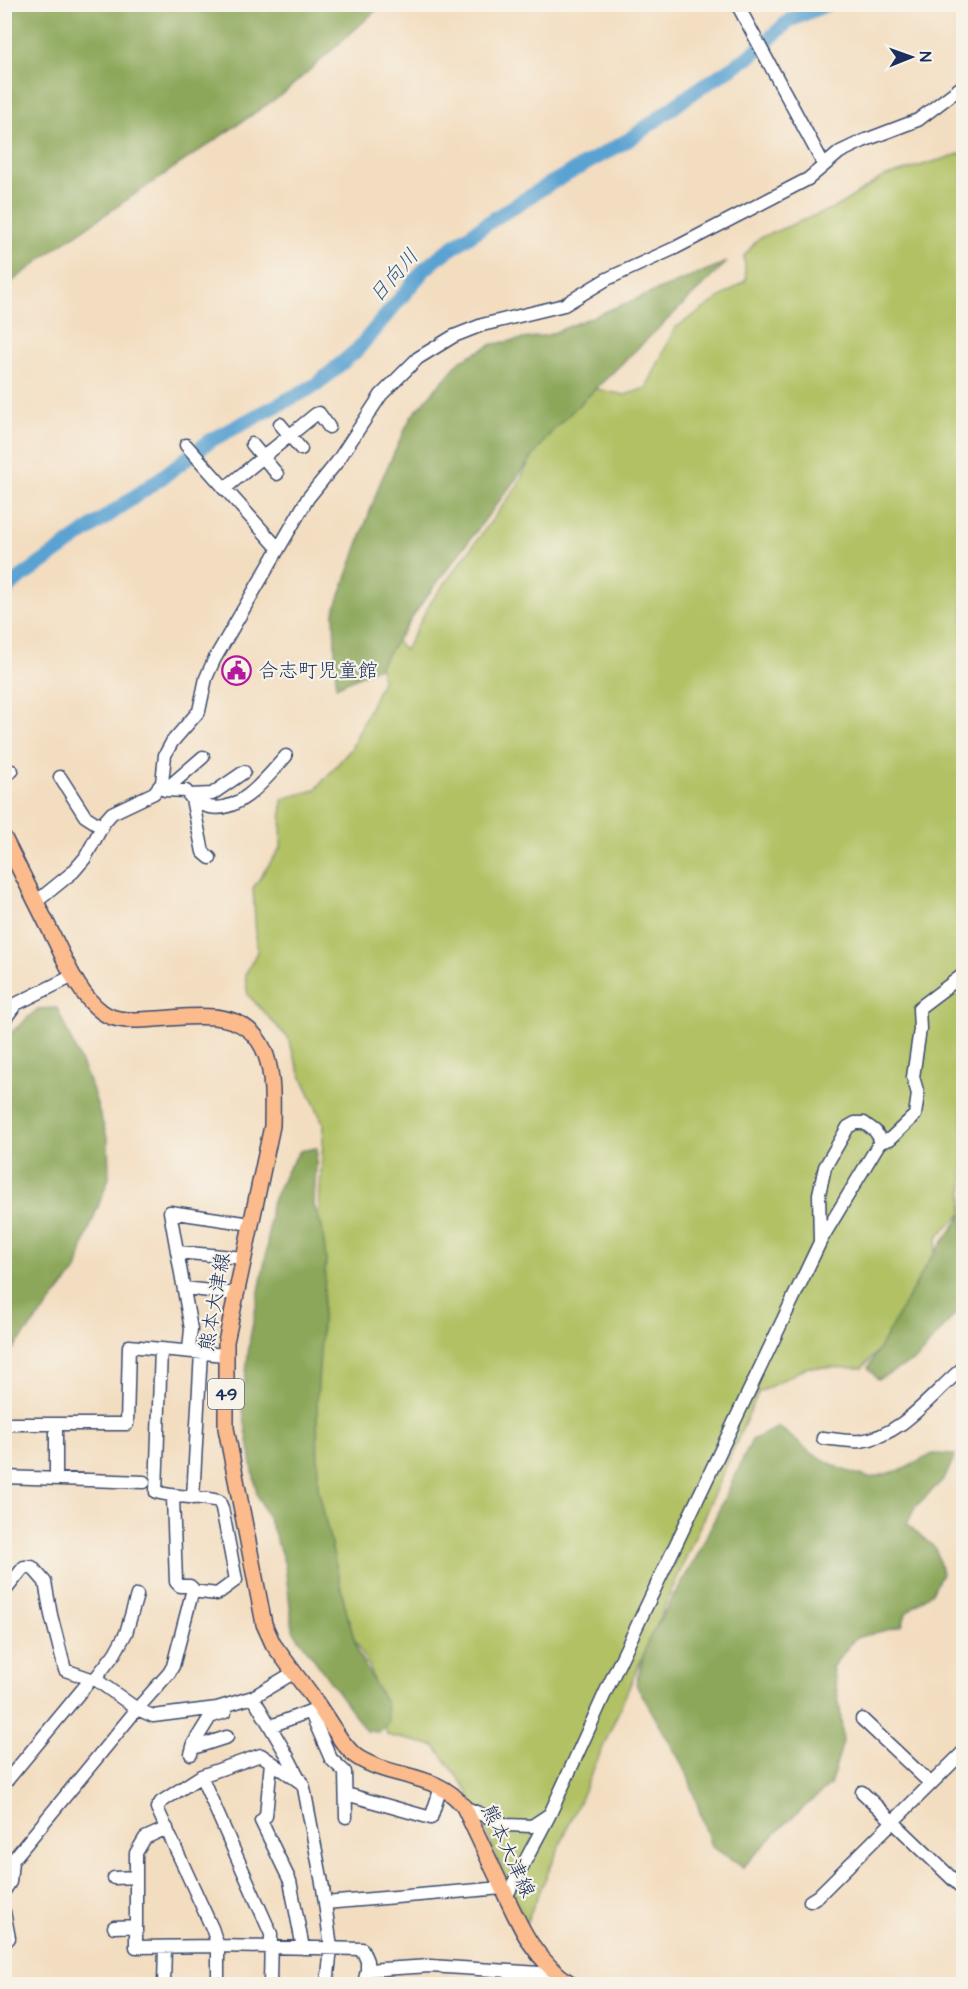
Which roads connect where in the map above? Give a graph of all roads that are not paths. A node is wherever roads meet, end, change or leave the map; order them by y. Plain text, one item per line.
1 (737, 4) edge
2 (963, 85) edge
3 (824, 165) junction
4 (280, 424) dead end
5 (329, 427) dead end
6 (290, 436) junction
7 (252, 444) dead end
8 (186, 445) dead end
9 (301, 449) dead end
10 (264, 457) junction
11 (277, 474) dead end
12 (224, 489) junction
13 (278, 548) junction
14 (286, 756) dead end
15 (203, 757) dead end
16 (244, 772) dead end
17 (60, 777) dead end
18 (162, 789) junction
19 (191, 797) junction
20 (102, 827) junction
21 (4, 838) edge
22 (210, 858) dead end
23 (36, 902) junction
24 (963, 974) edge
25 (73, 976) junction
26 (4, 1020) edge
27 (880, 1142) junction
28 (251, 1224) junction
29 (820, 1242) junction
30 (177, 1252) junction
31 (244, 1258) junction
32 (183, 1288) junction
33 (237, 1294) junction
34 (161, 1349) junction
35 (195, 1351) junction
36 (225, 1355) junction
37 (963, 1367) edge
38 (4, 1424) edge
39 (56, 1424) junction
40 (823, 1438) dead end
41 (4, 1477) edge
42 (56, 1479) junction
43 (144, 1482) dead end
44 (173, 1497) junction
45 (192, 1498) junction
46 (192, 1591) junction
47 (4, 1592) edge
48 (137, 1595) dead end
49 (293, 1673) junction
50 (93, 1679) junction
51 (248, 1698) junction
52 (137, 1709) junction
53 (315, 1709) junction
54 (862, 1719) dead end
55 (271, 1726) junction
56 (227, 1737) dead end
57 (963, 1751) edge
58 (271, 1762) junction
59 (201, 1776) junction
60 (4, 1784) edge
61 (303, 1784) junction
62 (931, 1784) junction
63 (441, 1786) junction
64 (862, 1792) dead end
65 (346, 1794) junction
66 (464, 1807) junction
67 (550, 1814) junction
68 (346, 1817) dead end
69 (893, 1822) junction
70 (166, 1828) junction
71 (8, 1869) edge
72 (136, 1877) junction
73 (114, 1878) dead end
74 (963, 1890) edge
75 (4, 1891) edge
76 (504, 1892) junction
77 (810, 1901) dead end
78 (325, 1904) junction
79 (4, 1912) edge
80 (136, 1926) junction
81 (114, 1927) dead end
82 (4, 1943) edge
83 (165, 1947) junction
84 (218, 1947) junction
85 (271, 1948) junction
86 (303, 1948) junction
87 (331, 1948) junction
88 (368, 1970) junction
89 (512, 1972) junction
90 (556, 1974) junction
91 (164, 1984) edge
92 (218, 1984) edge
93 (270, 1984) edge
94 (327, 1984) edge
95 (364, 1984) edge
96 (509, 1984) edge
97 (571, 1984) edge

1 - 3 street
2 - 3 street
3 - 13 street
4 - 6 street
5 - 6 street
6 - 9 street
6 - 10 street
7 - 10 street
8 - 12 street
10 - 11 street
10 - 12 street
12 - 13 street
13 - 18 street
14 - 19 street
15 - 18 street
16 - 19 street
17 - 20 street
18 - 19 street
18 - 20 street
19 - 22 street
20 - 23 street
21 - 23 main road, 熊本大津線 / 49
23 - 25 main road, 熊本大津線 / 49
24 - 27 street
25 - 26 street
25 - 28 main road, 熊本大津線 / 49
27 - 29 street
27 - 29 street
28 - 30 street
28 - 31 main road, 熊本大津線 / 49
29 - 67 street
30 - 31 street
30 - 32 street
31 - 33 main road, 熊本大津線 / 49
32 - 33 street
32 - 35 street
33 - 36 main road, 熊本大津線 / 49
34 - 35 street
34 - 39 street
34 - 44 street
35 - 36 street
35 - 45 street
36 - 49 main road, 熊本大津線 / 49
37 - 40 street
38 - 39 street
39 - 42 street
41 - 42 street
42 - 43 street
44 - 45 street
44 - 46 street
45 - 46 street
46 - 52 street
47 - 50 street
48 - 50 street
49 - 51 street
49 - 53 main road, 熊本大津線 / 49
50 - 52 street
50 - 60 street
51 - 52 street
51 - 55 street
51 - 56 street
52 - 71 street
53 - 55 street
53 - 63 main road, 熊本大津線 / 49
53 - 65 street
54 - 62 street
55 - 61 street
57 - 62 street
58 - 59 street
58 - 61 street
58 - 86 street
59 - 70 street
59 - 85 street
61 - 78 street
62 - 69 street
63 - 65 street
63 - 66 main road, 熊本大津線 / 49
64 - 69 street
65 - 68 street
66 - 67 street
66 - 76 main road, 熊本大津線 / 49
67 - 76 street
69 - 74 street
69 - 77 street
70 - 72 street
70 - 84 street
71 - 75 street
72 - 73 street
72 - 80 street
76 - 78 street
76 - 90 main road, 熊本大津線 / 49
78 - 87 street
79 - 82 street
80 - 81 street
80 - 83 street
83 - 84 street
83 - 91 street
84 - 85 street
84 - 92 street
85 - 86 street
85 - 93 street
86 - 87 street
87 - 88 street
87 - 94 street
88 - 89 street
88 - 95 street
89 - 90 street
89 - 96 street
90 - 97 main road, 熊本大津線 / 49

